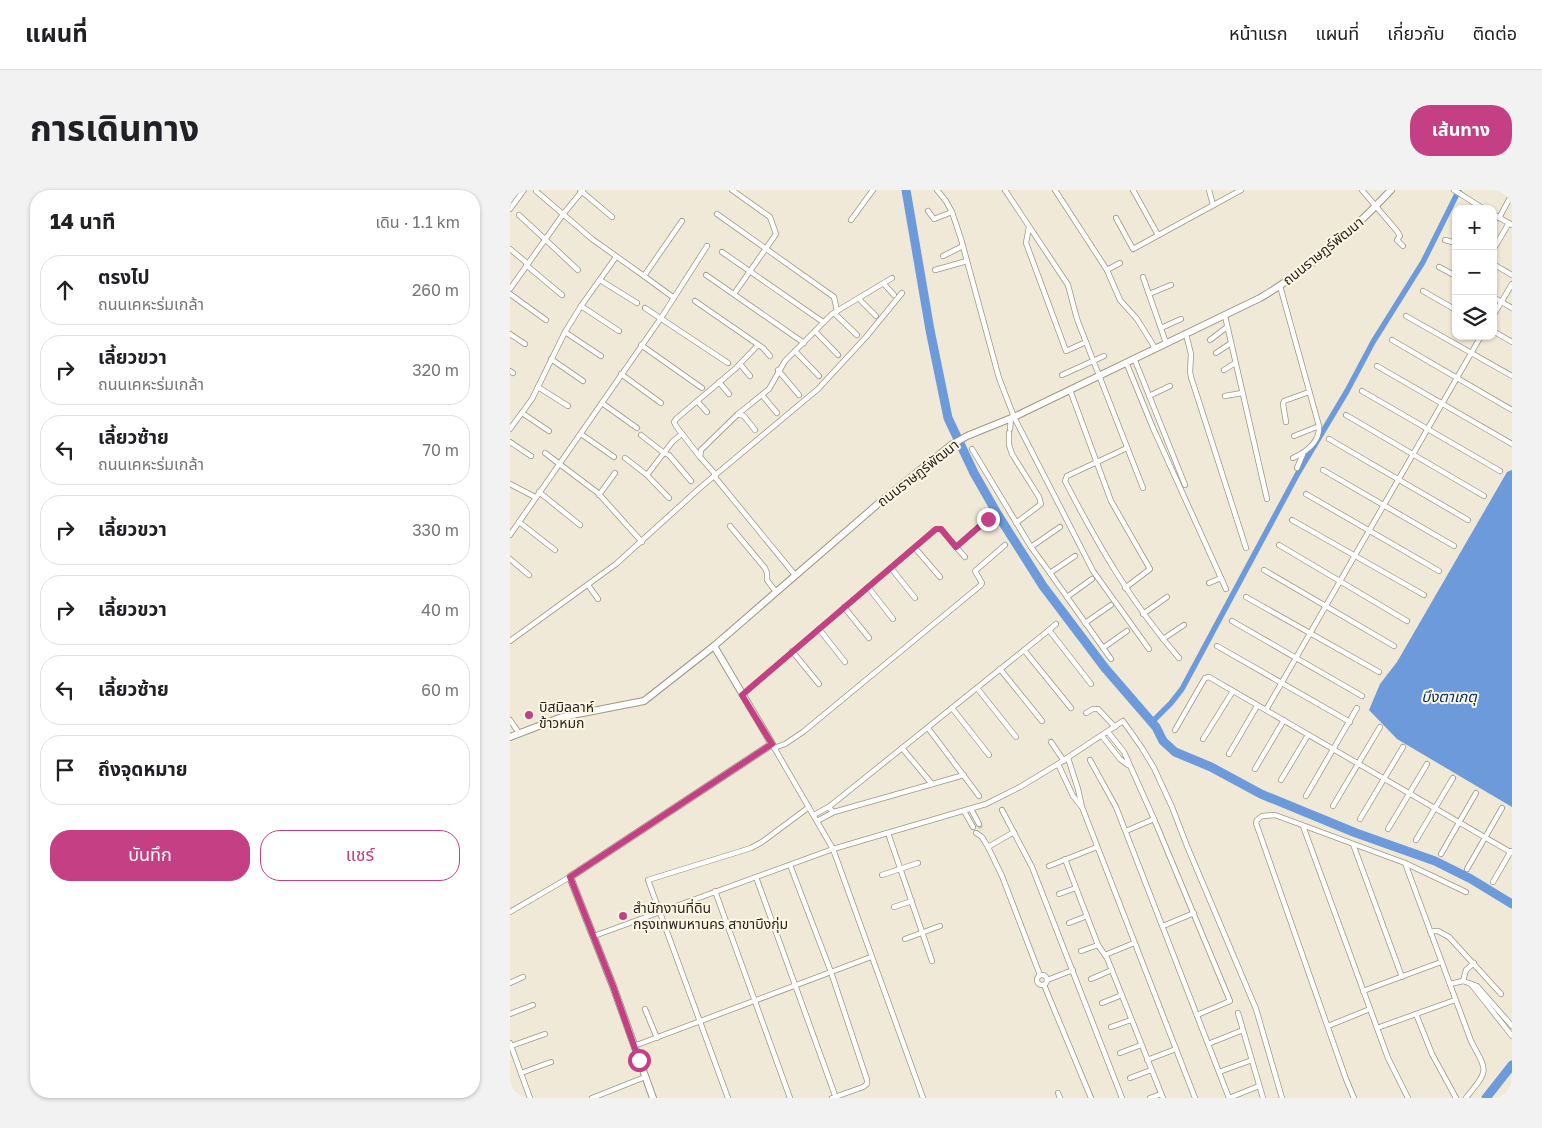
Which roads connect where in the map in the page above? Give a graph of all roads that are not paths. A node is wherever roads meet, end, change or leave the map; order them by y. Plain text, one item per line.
1 (524, 190) edge
2 (582, 190) edge
3 (732, 190) edge
4 (873, 190) edge
5 (936, 190) edge
6 (1005, 190) edge
7 (1055, 190) edge
8 (1132, 190) edge
9 (1209, 190) edge
10 (1241, 190) edge
11 (1362, 190) edge
12 (1391, 190) edge
13 (536, 191) edge
14 (1455, 191) edge
15 (1512, 194) edge
16 (1213, 205) junction
17 (1476, 205) edge
18 (1376, 206) junction
19 (510, 209) edge
20 (928, 211) dead end
21 (952, 212) junction
22 (564, 213) junction
23 (717, 214) dead end
24 (519, 216) dead end
25 (612, 217) dead end
26 (1116, 218) dead end
27 (1499, 218) joint
28 (851, 220) dead end
29 (682, 221) dead end
30 (1510, 224) edge
31 (1029, 227) junction
32 (1158, 235) junction
33 (545, 240) junction
34 (1445, 240) dead end
35 (1452, 242) edge
36 (1497, 244) edge
37 (707, 246) dead end
38 (963, 246) junction
39 (1403, 246) dead end
40 (766, 248) junction
41 (510, 249) edge
42 (722, 252) dead end
43 (943, 256) dead end
44 (616, 257) junction
45 (967, 261) junction
46 (1120, 263) dead end
47 (527, 264) junction
48 (1497, 266) edge
49 (1439, 267) dead end
50 (578, 270) dead end
51 (935, 270) dead end
52 (1107, 270) junction
53 (750, 272) junction
54 (1452, 274) edge
55 (706, 275) dead end
56 (1512, 275) edge
57 (644, 276) junction
58 (1143, 277) dead end
59 (892, 278) dead end
60 (600, 280) junction
61 (884, 284) junction
62 (1512, 284) edge
63 (1171, 285) dead end
64 (1280, 286) junction
65 (510, 289) edge
66 (1423, 291) dead end
67 (902, 293) dead end
68 (510, 294) edge
69 (734, 294) junction
70 (1149, 294) junction
71 (562, 295) dead end
72 (894, 295) dead end
73 (674, 298) junction
74 (859, 299) junction
75 (1497, 300) edge
76 (696, 301) dead end
77 (1501, 302) junction
78 (637, 303) dead end
79 (581, 306) junction
80 (645, 308) dead end
81 (1452, 308) edge
82 (1512, 308) edge
83 (1497, 309) edge
84 (835, 312) junction
85 (876, 316) dead end
86 (1224, 316) junction
87 (1406, 316) dead end
88 (661, 318) junction
89 (1181, 319) dead end
90 (546, 320) dead end
91 (823, 322) junction
92 (1227, 327) junction
93 (1161, 328) junction
94 (619, 331) dead end
95 (815, 331) junction
96 (565, 332) junction
97 (1497, 333) edge
98 (510, 334) edge
99 (1186, 334) junction
100 (857, 335) dead end
101 (1210, 340) dead end
102 (1392, 340) dead end
103 (1478, 340) edge
104 (1086, 342) junction
105 (1512, 342) edge
106 (804, 343) junction
107 (1166, 343) junction
108 (1231, 343) junction
109 (525, 344) dead end
110 (641, 345) junction
111 (758, 345) junction
112 (1155, 348) junction
113 (795, 351) junction
114 (1471, 352) junction
115 (1216, 353) dead end
116 (838, 355) dead end
117 (601, 356) dead end
118 (770, 356) dead end
119 (1104, 356) dead end
120 (1134, 358) junction
121 (551, 359) junction
122 (1093, 361) junction
123 (1126, 362) junction
124 (1235, 362) junction
125 (728, 364) dead end
126 (740, 364) junction
127 (1377, 366) dead end
128 (778, 370) junction
129 (1224, 370) dead end
130 (621, 374) junction
131 (1062, 375) dead end
132 (1098, 375) junction
133 (750, 376) dead end
134 (819, 376) dead end
135 (1512, 376) edge
136 (1456, 377) junction
137 (583, 381) dead end
138 (719, 382) junction
139 (1170, 386) dead end
140 (538, 387) junction
141 (702, 388) dead end
142 (1070, 390) junction
143 (1362, 391) dead end
144 (1309, 392) junction
145 (1242, 393) junction
146 (729, 394) dead end
147 (762, 395) junction
148 (799, 395) dead end
149 (1149, 396) junction
150 (1224, 396) dead end
151 (697, 400) junction
152 (661, 402) dead end
153 (602, 403) junction
154 (1442, 403) junction
155 (568, 406) dead end
156 (1512, 410) edge
157 (707, 412) dead end
158 (522, 413) junction
159 (777, 413) dead end
160 (738, 414) junction
161 (1346, 415) dead end
162 (1012, 418) junction
163 (1286, 422) dead end
164 (1319, 426) junction
165 (637, 428) dead end
166 (510, 429) edge
167 (1427, 429) junction
168 (755, 430) dead end
169 (549, 431) dead end
170 (581, 434) junction
171 (682, 434) junction
172 (641, 435) dead end
173 (1294, 436) dead end
174 (1329, 439) dead end
175 (510, 442) edge
176 (1512, 444) edge
177 (1127, 448) junction
178 (972, 449) dead end
179 (545, 453) dead end
180 (664, 453) junction
181 (1304, 453) junction
182 (1412, 454) junction
183 (531, 456) dead end
184 (614, 457) dead end
185 (700, 457) junction
186 (625, 458) dead end
187 (1293, 458) dead end
188 (1096, 462) junction
189 (560, 463) junction
190 (1297, 468) dead end
191 (1323, 470) dead end
192 (1500, 470) dead end
193 (615, 474) dead end
194 (647, 475) junction
195 (715, 476) junction
196 (1398, 479) junction
197 (691, 482) dead end
198 (510, 484) edge
199 (1185, 485) dead end
200 (1143, 488) dead end
201 (539, 492) junction
202 (599, 494) junction
203 (1306, 494) dead end
204 (1484, 496) dead end
205 (535, 497) junction
206 (669, 498) dead end
207 (1267, 499) dead end
208 (1383, 505) junction
209 (988, 519) dead end
210 (1292, 520) dead end
211 (1468, 520) dead end
212 (519, 522) junction
213 (1016, 523) junction
214 (510, 524) edge
215 (580, 525) dead end
216 (516, 526) junction
217 (730, 526) dead end
218 (1060, 527) dead end
219 (1369, 530) junction
220 (510, 535) edge
221 (642, 542) junction
222 (1005, 544) dead end
223 (1279, 545) dead end
224 (1454, 546) dead end
225 (956, 547) junction
226 (1031, 547) junction
227 (915, 548) junction
228 (1246, 548) dead end
229 (555, 550) dead end
230 (1075, 556) dead end
231 (1354, 556) junction
232 (965, 557) dead end
233 (510, 559) edge
234 (891, 568) junction
235 (1264, 570) dead end
236 (1439, 571) dead end
237 (1050, 572) junction
238 (529, 575) dead end
239 (795, 575) junction
240 (940, 577) dead end
241 (1221, 578) junction
242 (1092, 579) dead end
243 (1340, 581) junction
244 (1209, 583) dead end
245 (588, 585) junction
246 (868, 587) junction
247 (1125, 588) junction
248 (1226, 589) dead end
249 (776, 592) junction
250 (1424, 595) dead end
251 (1067, 597) junction
252 (1167, 597) dead end
253 (1246, 597) dead end
254 (915, 598) dead end
255 (598, 599) dead end
256 (1111, 605) dead end
257 (844, 607) junction
258 (1325, 607) junction
259 (1143, 614) junction
260 (893, 619) dead end
261 (1232, 621) dead end
262 (1407, 621) dead end
263 (1085, 623) junction
264 (1056, 624) dead end
265 (1184, 624) dead end
266 (819, 629) junction
267 (1049, 630) junction
268 (1128, 631) dead end
269 (1309, 633) junction
270 (869, 638) dead end
271 (1163, 639) junction
272 (510, 640) edge
273 (714, 646) junction
274 (1217, 646) dead end
275 (1394, 646) dead end
276 (1103, 648) junction
277 (1149, 649) dead end
278 (1024, 650) junction
279 (792, 651) junction
280 (1179, 658) dead end
281 (1295, 658) junction
282 (1111, 659) dead end
283 (845, 662) dead end
284 (1000, 669) junction
285 (1379, 672) dead end
286 (1281, 683) junction
287 (819, 684) dead end
288 (1091, 684) dead end
289 (977, 688) junction
290 (1233, 691) junction
291 (742, 695) junction
292 (1362, 696) dead end
293 (1258, 706) junction
294 (952, 708) junction
295 (1071, 708) dead end
296 (1357, 708) dead end
297 (1266, 710) junction
298 (1086, 713) dead end
299 (510, 720) edge
300 (1284, 720) junction
301 (1042, 721) dead end
302 (1350, 722) junction
303 (1115, 727) junction
304 (1380, 727) dead end
305 (928, 728) junction
306 (1175, 730) dead end
307 (1108, 732) junction
308 (519, 733) junction
309 (1308, 735) junction
310 (1102, 736) junction
311 (510, 737) edge
312 (1016, 737) dead end
313 (1203, 739) dead end
314 (1051, 742) dead end
315 (773, 746) junction
316 (1403, 747) dead end
317 (902, 748) junction
318 (1334, 749) junction
319 (1229, 754) dead end
320 (989, 755) dead end
321 (1066, 759) junction
322 (1090, 760) dead end
323 (1058, 764) junction
324 (1359, 764) junction
325 (1427, 764) dead end
326 (1128, 765) junction
327 (1255, 769) dead end
328 (964, 774) junction
329 (1384, 778) junction
330 (1453, 778) dead end
331 (1281, 780) dead end
332 (932, 784) junction
333 (1409, 793) junction
334 (1476, 793) dead end
335 (979, 796) dead end
336 (1306, 796) dead end
337 (830, 806) junction
338 (1334, 806) dead end
339 (809, 807) junction
340 (1082, 807) junction
341 (1502, 808) dead end
342 (971, 809) junction
343 (1435, 809) junction
344 (1002, 810) dead end
345 (964, 811) junction
346 (834, 812) junction
347 (814, 815) junction
348 (1154, 819) junction
349 (1360, 819) dead end
350 (817, 821) junction
351 (1459, 823) junction
352 (979, 824) tunnel mouth
353 (1303, 826) junction
354 (973, 827) tunnel mouth
355 (1388, 829) dead end
356 (982, 830) tunnel mouth
357 (1126, 830) junction
358 (1014, 832) junction
359 (888, 833) junction
360 (976, 833) tunnel mouth
361 (982, 837) junction
362 (1485, 838) junction
363 (1416, 840) dead end
364 (1353, 844) junction
365 (988, 847) junction
366 (1097, 847) junction
367 (833, 849) junction
368 (1511, 852) edge
369 (1442, 854) dead end
370 (1065, 859) junction
371 (918, 863) dead end
372 (1404, 863) junction
373 (790, 865) junction
374 (1049, 866) dead end
375 (901, 869) junction
376 (1467, 869) dead end
377 (882, 875) dead end
378 (570, 877) junction
379 (756, 877) junction
380 (1493, 882) dead end
381 (1076, 888) junction
382 (715, 892) junction
383 (1466, 892) dead end
384 (1059, 894) dead end
385 (912, 901) junction
386 (894, 907) dead end
387 (510, 912) edge
388 (660, 912) junction
389 (1194, 913) junction
390 (1087, 916) junction
391 (1069, 923) dead end
392 (940, 926) dead end
393 (1162, 926) junction
394 (1430, 931) junction
395 (923, 932) junction
396 (594, 936) junction
397 (905, 939) dead end
398 (1134, 943) junction
399 (1098, 945) junction
400 (1081, 951) dead end
401 (1105, 955) junction
402 (871, 957) junction
403 (932, 961) dead end
404 (1441, 962) junction
405 (1474, 963) junction
406 (1073, 970) junction
407 (1112, 970) junction
408 (831, 972) junction
409 (1040, 975) junction
410 (1402, 977) junction
411 (523, 978) dead end
412 (1091, 979) dead end
413 (1463, 981) junction
414 (1046, 982) junction
415 (510, 983) edge
416 (1450, 984) junction
417 (795, 985) junction
418 (1363, 990) junction
419 (1502, 994) dead end
420 (1122, 996) junction
421 (754, 1000) junction
422 (1455, 1000) junction
423 (1487, 1000) junction
424 (1102, 1003) dead end
425 (533, 1005) dead end
426 (645, 1008) dead end
427 (1370, 1009) junction
428 (1238, 1013) dead end
429 (510, 1014) edge
430 (1416, 1014) junction
431 (1502, 1014) junction
432 (1197, 1016) junction
433 (1498, 1018) junction
434 (1131, 1020) junction
435 (700, 1021) junction
436 (1328, 1026) junction
437 (1512, 1026) edge
438 (1111, 1027) dead end
439 (1378, 1028) junction
440 (1243, 1030) junction
441 (545, 1034) dead end
442 (1512, 1036) edge
443 (657, 1038) junction
444 (1208, 1044) junction
445 (510, 1045) edge
446 (1141, 1045) junction
447 (634, 1046) junction
448 (1176, 1049) junction
449 (1120, 1052) dead end
450 (1148, 1060) junction
451 (1252, 1060) junction
452 (551, 1062) dead end
453 (1151, 1070) junction
454 (1219, 1072) junction
455 (521, 1073) junction
456 (645, 1077) junction
457 (1130, 1078) dead end
458 (1259, 1086) junction
459 (1058, 1092) dead end
460 (1162, 1096) edge
461 (530, 1098) edge
462 (592, 1098) edge
463 (652, 1098) edge
464 (728, 1098) edge
465 (790, 1098) edge
466 (834, 1098) edge
467 (923, 1098) edge
468 (1060, 1098) edge
469 (1091, 1098) edge
470 (1122, 1098) edge
471 (1150, 1098) edge
472 (1196, 1098) edge
473 (1263, 1098) edge
474 (1282, 1098) edge
475 (1354, 1098) edge
476 (1408, 1098) edge
477 (1456, 1098) edge
478 (1466, 1098) edge

1 - 19 street
2 - 22 street
2 - 25 street
3 - 40 street
4 - 28 street
5 - 21 street
6 - 31 street
7 - 52 street
8 - 32 street
9 - 16 street
10 - 16 street
11 - 18 street
12 - 18 street, ถนนราษฏร์พัฒนา
13 - 22 street
14 - 17 street
15 - 27 street
16 - 32 street
18 - 39 street
18 - 64 street, ถนนราษฏร์พัฒนา
20 - 21 street
21 - 38 street
22 - 33 street
22 - 44 street
23 - 40 street
24 - 33 street
26 - 32 street
27 - 30 street
29 - 57 street
30 - 36 street
31 - 104 street
31 - 104 street
33 - 47 street
33 - 50 street
34 - 35 street
37 - 73 street
38 - 43 street
38 - 45 street
40 - 53 street
40 - 84 street
41 - 47 street
42 - 53 street
44 - 57 street
44 - 60 street
45 - 51 street
45 - 162 street
46 - 52 street
47 - 65 street
47 - 71 street
48 - 56 street
49 - 54 street
52 - 112 street
53 - 69 street
53 - 91 street
55 - 69 street
57 - 73 street
58 - 70 street
59 - 61 street
60 - 78 street
60 - 79 street
61 - 72 street
61 - 74 street
62 - 77 street
63 - 70 street
64 - 86 street, ถนนราษฏร์พัฒนา
64 - 144 street
66 - 81 street
67 - 195 street
68 - 90 street
69 - 106 street
70 - 93 street
73 - 88 street
74 - 84 street
74 - 85 street
75 - 77 street
76 - 111 street
77 - 82 street
77 - 83 street
79 - 94 street
79 - 96 street
80 - 88 street
84 - 91 street
84 - 100 street
86 - 92 street
86 - 99 street, ถนนราษฏร์พัฒนา
87 - 114 street
88 - 110 street
88 - 125 street
89 - 93 street
91 - 95 street
92 - 101 street
92 - 108 street
93 - 107 street
95 - 106 street
95 - 116 street
96 - 117 street
96 - 121 street
97 - 105 street
98 - 109 street
99 - 107 street, ถนนราษฏร์พัฒนา
99 - 228 street
102 - 136 street
103 - 114 street
104 - 122 street
106 - 113 street
107 - 112 street, ถนนราษฏร์พัฒนา
108 - 115 street
108 - 124 street
110 - 130 street
110 - 141 street
111 - 118 street
111 - 126 street
112 - 120 street, ถนนราษฏร์พัฒนา
113 - 128 street
113 - 134 street
114 - 135 street
114 - 136 street
119 - 122 street
120 - 123 street, ถนนราษฏร์พัฒนา
120 - 149 street
121 - 137 street
121 - 140 street
122 - 131 street
122 - 132 street
123 - 132 street, ถนนราษฏร์พัฒนา
123 - 241 street
124 - 129 street
124 - 145 street
126 - 133 street
126 - 138 street
127 - 154 street
128 - 147 street
128 - 148 street
130 - 152 street
130 - 153 street
132 - 142 street, ถนนราษฏร์พัฒนา
132 - 177 street
136 - 154 street
136 - 156 street
138 - 146 street
138 - 151 street
139 - 149 street
140 - 155 street
140 - 158 street
142 - 162 street, ถนนราษฏร์พัฒนา
142 - 188 street
143 - 167 street
144 - 163 street
144 - 164 street
145 - 150 street
145 - 207 street
147 - 159 street
147 - 160 street
149 - 199 street
151 - 157 street
151 - 171 street
153 - 165 street
153 - 170 street
154 - 167 street
154 - 176 street
158 - 166 street
158 - 169 street
160 - 168 street
160 - 185 street
161 - 182 street
162 - 213 street
162 - 239 street, ถนนราษฏร์พัฒนา
162 - 277 street
164 - 173 street
164 - 181 street
167 - 182 street
167 - 192 street
170 - 184 street
170 - 189 street
171 - 180 street
171 - 185 street
172 - 180 street
174 - 196 street
175 - 183 street
177 - 188 street
177 - 200 street
178 - 213 street
179 - 189 street
180 - 194 street
180 - 197 street
181 - 187 street
181 - 190 street
182 - 196 street
182 - 204 street
185 - 195 street
186 - 194 street
188 - 247 street
188 - 247 street
189 - 201 street
189 - 202 street
191 - 208 street
193 - 202 street
194 - 206 street
195 - 221 street
195 - 239 street
196 - 208 street
196 - 211 street
198 - 205 street
201 - 205 street
201 - 215 street
202 - 221 street
203 - 219 street
205 - 212 street
208 - 219 street
208 - 224 street
209 - 225 street
210 - 231 street
212 - 216 street
212 - 229 street
213 - 226 street
214 - 216 street
216 - 220 street
217 - 249 street
218 - 226 street
219 - 231 street
219 - 236 street
221 - 245 street
222 - 315 street
223 - 243 street
225 - 227 street
225 - 232 street
226 - 237 street
227 - 234 street
227 - 240 street
230 - 237 street
231 - 243 street
231 - 250 street
233 - 238 street
234 - 246 street
234 - 254 street
235 - 258 street
237 - 251 street
239 - 249 street, ถนนราษฏร์พัฒนา
241 - 244 street
241 - 248 street
242 - 251 street
243 - 258 street
243 - 262 street
245 - 255 street
245 - 272 street
246 - 257 street
246 - 260 street
247 - 259 street
249 - 273 street, ถนนราษฏร์พัฒนา
251 - 263 street
252 - 259 street
253 - 269 street
256 - 263 street
257 - 266 street
257 - 270 street
258 - 269 street
258 - 275 street
259 - 271 street
261 - 281 street
263 - 276 street
264 - 267 street
265 - 271 street
266 - 279 street
266 - 283 street
267 - 278 street
267 - 288 street
268 - 276 street
269 - 281 street
269 - 285 street
271 - 280 street
273 - 291 street
273 - 308 street, ถนนราษฏร์พัฒนา
274 - 286 street
276 - 282 street
278 - 284 street
278 - 295 street
279 - 287 street
279 - 291 street
281 - 286 street
281 - 292 street
284 - 289 street
284 - 301 street
286 - 297 street
286 - 302 street
289 - 294 street
289 - 312 street
290 - 293 street
290 - 306 street
290 - 313 street
291 - 315 street
293 - 297 street
293 - 319 street
294 - 305 street
294 - 320 street
296 - 302 street
297 - 300 street
298 - 303 street
299 - 308 street
300 - 309 street
300 - 327 street
302 - 318 street
303 - 307 street
303 - 474 street
304 - 324 street
305 - 317 street
305 - 328 street
307 - 310 street
307 - 326 street
308 - 311 street, ถนนราษฏร์พัฒนา
309 - 318 street
309 - 331 street
310 - 321 street
310 - 326 street
314 - 321 street
315 - 339 street
315 - 378 street
316 - 329 street
317 - 332 street
317 - 337 street
318 - 324 street
318 - 336 street
321 - 323 street
321 - 340 street
322 - 357 street
323 - 340 street
323 - 342 street
324 - 329 street
324 - 338 street
325 - 333 street
326 - 348 street
328 - 332 street
328 - 335 street
329 - 333 street
329 - 349 street
330 - 343 street
332 - 346 street
333 - 343 street
333 - 355 street
334 - 351 street
337 - 346 street
337 - 347 street
339 - 347 street
339 - 388 street
340 - 366 street
341 - 362 street
342 - 345 street
342 - 352 street
343 - 351 street
343 - 363 street
344 - 358 street
345 - 354 street
345 - 359 street
346 - 350 street
347 - 350 street
348 - 357 street
348 - 389 street
350 - 367 street
351 - 362 street
351 - 369 street
353 - 364 street
353 - 418 street
353 - 436 street
356 - 361 street
357 - 393 street
358 - 365 street
358 - 406 street
359 - 367 street
359 - 375 street
360 - 361 street
361 - 365 street
362 - 368 street
362 - 376 street
364 - 372 street
364 - 410 street
365 - 409 street
366 - 370 street
366 - 398 street
367 - 373 street
367 - 402 street
368 - 380 street
370 - 374 street
370 - 381 street
371 - 375 street
372 - 383 street
372 - 394 street
373 - 379 street
373 - 408 street
375 - 377 street
375 - 385 street
378 - 387 street
378 - 396 street
379 - 382 street
379 - 417 street
381 - 384 street
381 - 390 street
382 - 388 street
382 - 421 street
385 - 386 street
385 - 395 street
388 - 396 street
388 - 435 street
389 - 393 street
389 - 432 street
390 - 391 street
390 - 399 street
392 - 395 street
393 - 432 street
394 - 404 street
394 - 405 street
395 - 397 street
395 - 403 street
396 - 447 street
398 - 401 street
398 - 448 street
399 - 400 street
399 - 401 street
401 - 407 street
402 - 408 street
402 - 467 street
404 - 410 street
404 - 416 street
405 - 413 street
405 - 419 street
406 - 414 street
406 - 470 street
407 - 412 street
407 - 420 street
408 - 417 street
408 - 466 street
409 - 414 street
409 - 414 street
410 - 418 street
411 - 415 street
413 - 416 street
413 - 423 street
414 - 469 street
416 - 422 street
417 - 421 street
417 - 466 street
418 - 427 street
420 - 424 street
420 - 434 street
421 - 435 street
421 - 465 street
422 - 430 street
422 - 478 street
423 - 431 street
423 - 433 street
425 - 429 street
426 - 443 street
427 - 436 street
427 - 439 street
428 - 440 street
430 - 439 street
430 - 477 street
431 - 433 street
431 - 437 street
432 - 444 street
433 - 442 street
434 - 438 street
434 - 446 street
435 - 443 street
435 - 464 street
436 - 475 street
439 - 476 street
440 - 444 street
440 - 451 street
441 - 445 street
443 - 447 street
444 - 454 street
445 - 455 street
446 - 449 street
446 - 450 street
447 - 456 street
448 - 450 street
448 - 472 street
450 - 453 street
451 - 454 street
451 - 458 street
452 - 455 street
453 - 457 street
453 - 460 street
454 - 458 street
455 - 461 street
456 - 462 street
456 - 463 street
458 - 473 street
459 - 468 street
460 - 471 street

